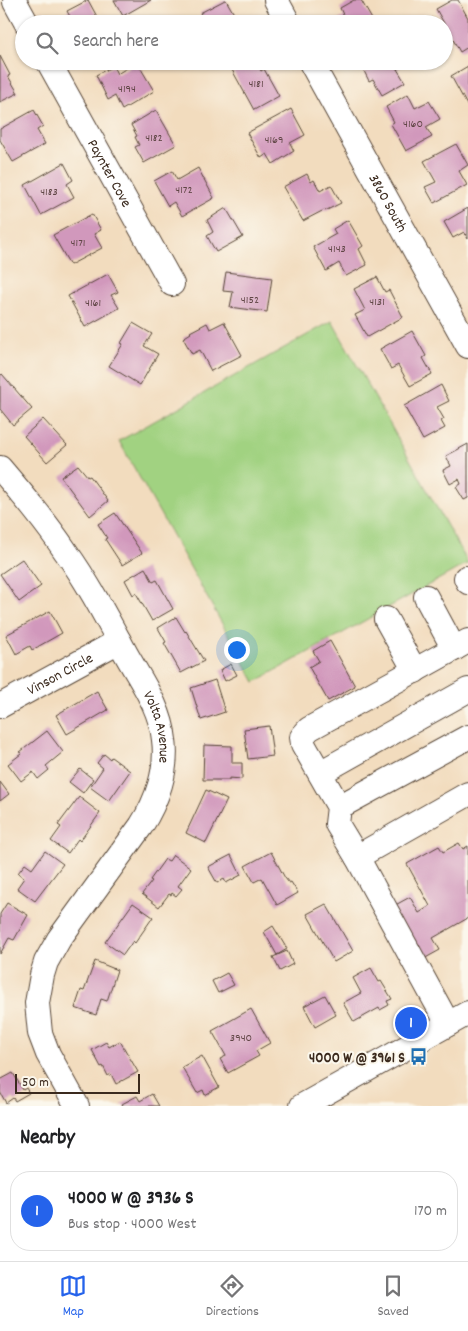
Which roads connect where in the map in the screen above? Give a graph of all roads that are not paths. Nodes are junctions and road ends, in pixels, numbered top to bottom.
1 (276, 0) edge
2 (12, 4) edge
3 (20, 15) edge
4 (284, 15) edge
5 (53, 70) edge
6 (315, 70) edge
7 (172, 284) dead end
8 (468, 346) edge
9 (0, 468) edge
10 (426, 598) dead end
11 (386, 619) dead end
12 (119, 641) junction
13 (461, 645) edge
14 (414, 671) junction
15 (468, 690) edge
16 (0, 706) edge
17 (468, 736) edge
18 (320, 773) junction
19 (468, 794) edge
20 (339, 807) junction
21 (357, 857) junction
22 (458, 1019) edge
23 (77, 1106) edge
24 (302, 1106) edge

1 - 4 street
2 - 3 street
5 - 7 street, Paynter Cove
6 - 8 street, 3860 South
9 - 12 street, Volta Avenue
10 - 13 street
11 - 14 street
12 - 16 street, Vinson Circle
12 - 23 street, Volta Avenue
13 - 14 street
14 - 18 street
15 - 18 street
17 - 20 street
18 - 20 street
19 - 21 street
20 - 21 street
21 - 22 street
22 - 24 street

